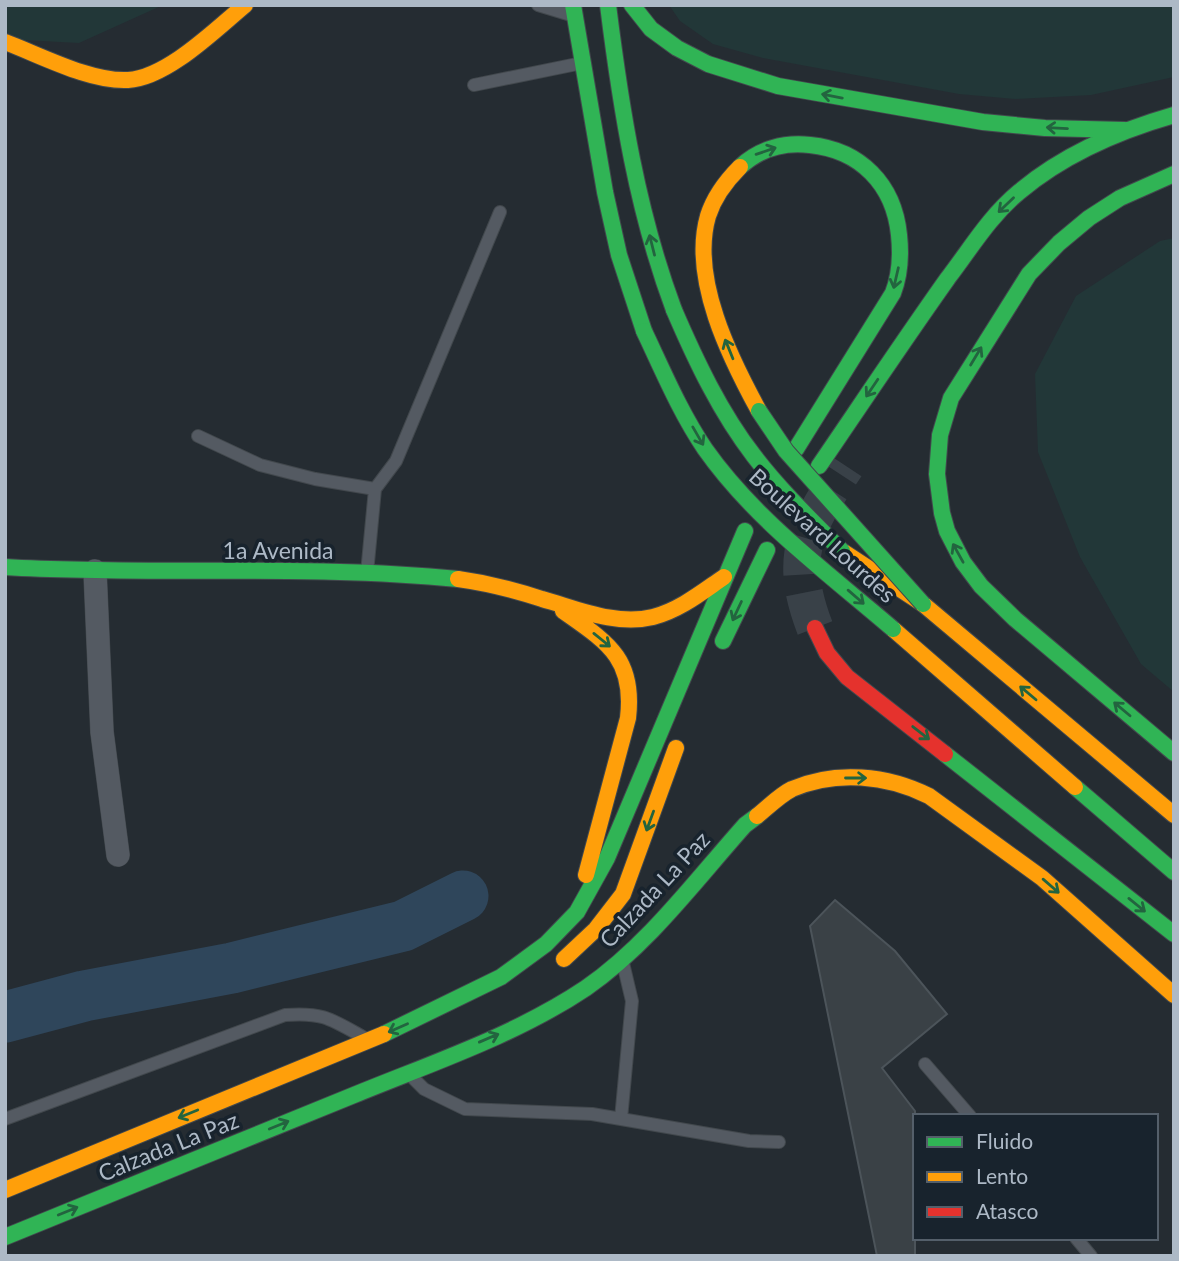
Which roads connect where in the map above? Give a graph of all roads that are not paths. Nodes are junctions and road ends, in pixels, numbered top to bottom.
1 (238, 5) edge
2 (245, 5) edge
3 (538, 5) edge
4 (608, 5) edge
5 (632, 5) edge
6 (573, 11) edge
7 (222, 24) junction
8 (5, 42) edge
9 (582, 63) junction
10 (474, 85) dead end
11 (1174, 115) edge
12 (1125, 130) junction
13 (1076, 173) dead end
14 (1174, 174) edge
15 (500, 212) dead end
16 (198, 436) dead end
17 (796, 449) dead end
18 (818, 466) dead end
19 (375, 489) junction
20 (745, 531) dead end
21 (767, 550) dead end
22 (5, 566) edge
23 (95, 571) junction
24 (367, 574) junction
25 (724, 578) junction
26 (547, 600) junction
27 (923, 604) junction
28 (815, 628) tunnel mouth
29 (715, 659) dead end
30 (681, 734) dead end
31 (1174, 753) edge
32 (1174, 815) edge
33 (118, 855) dead end
34 (1174, 872) edge
35 (577, 912) junction
36 (1174, 933) edge
37 (622, 959) junction
38 (501, 977) junction
39 (1174, 995) edge
40 (370, 1041) junction
41 (925, 1064) dead end
42 (408, 1073) junction
43 (968, 1114) edge
44 (5, 1119) edge
45 (621, 1119) junction
46 (779, 1142) dead end
47 (5, 1190) edge
48 (5, 1237) edge
49 (1078, 1240) edge
50 (1091, 1256) edge

1 - 7 main road
2 - 7 main road
3 - 6 lane
27 -> 4 main road, Boulevard Lourdes, bridge
12 -> 5 main road
6 - 9 main road, Boulevard Lourdes
7 - 8 main road
9 - 10 lane
9 -> 34 main road, Boulevard Lourdes, bridge
11 - 12 main road
12 - 13 main road
12 -> 18 main road
31 -> 14 main road
15 - 19 lane
16 - 19 lane
27 -> 17 main road, bridge
19 - 24 lane
20 - 25 main road, Calzada La Paz
21 -> 29 main road
22 - 23 main road, 1a Avenida
23 - 24 main road, 1a Avenida
23 - 33 street
24 - 26 main road, 1a Avenida
25 - 26 main road, 1a Avenida
25 - 35 main road, Calzada La Paz
26 -> 35 main road, 1a Avenida
32 -> 27 main road, Boulevard Lourdes
28 -> 36 main road
30 -> 38 main road
35 - 38 main road, Calzada La Paz
37 -> 39 main road, Calzada La Paz
42 -> 37 main road, Calzada La Paz
37 - 45 lane
38 -> 40 main road, Calzada La Paz
40 - 44 lane
40 -> 47 main road, Calzada La Paz
41 - 43 lane
42 - 45 lane
48 -> 42 main road, Calzada La Paz
45 - 46 lane
49 - 50 lane

